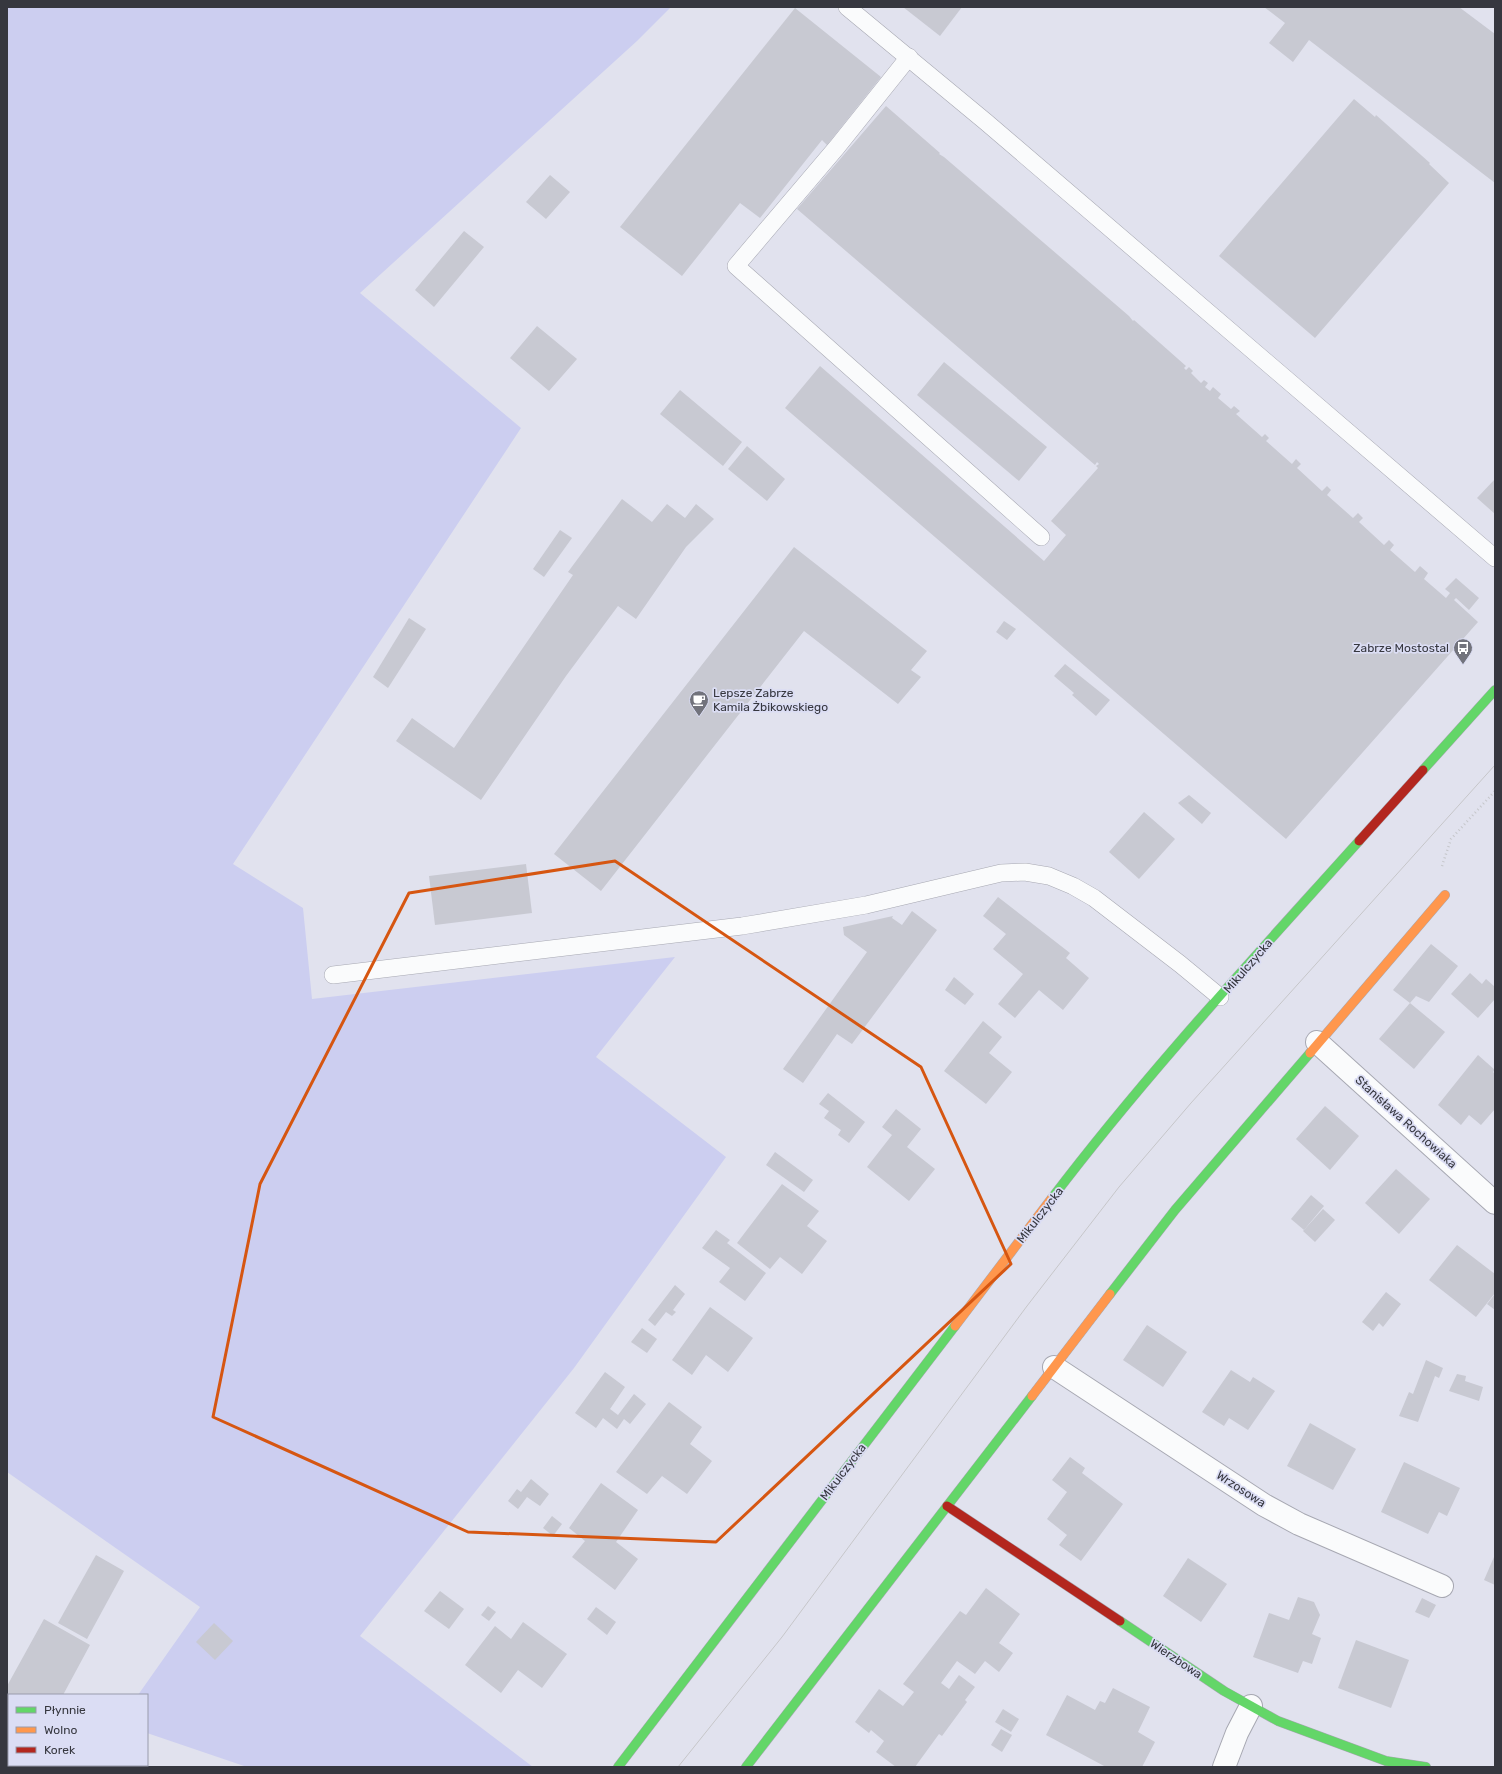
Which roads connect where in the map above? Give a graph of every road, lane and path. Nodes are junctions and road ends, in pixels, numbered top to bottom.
1 (847, 7) edge
2 (909, 57) junction
3 (1041, 537) dead end
4 (1495, 558) edge
5 (1495, 690) edge
6 (1495, 791) edge
7 (1445, 895) joint
8 (332, 975) dead end
9 (1220, 998) junction
10 (1317, 1042) junction
11 (1495, 1203) edge
12 (1054, 1367) junction
13 (947, 1506) junction
14 (1442, 1586) dead end
15 (1251, 1706) junction
16 (618, 1767) edge
17 (746, 1767) edge
18 (1224, 1767) edge
19 (1426, 1767) edge

1 - 2 lane
2 - 3 lane
2 - 4 lane
5 - 9 street, Mikulczycka
6 - 7 path
7 - 10 street
8 - 9 lane
9 - 16 street, Mikulczycka
10 - 11 street, Stanisława Rochowiaka
10 - 12 street
12 - 13 street
12 - 14 street, Wrzosowa
13 - 15 street, Wierzbowa
13 - 17 street
15 - 18 street
15 - 19 street, Wierzbowa

